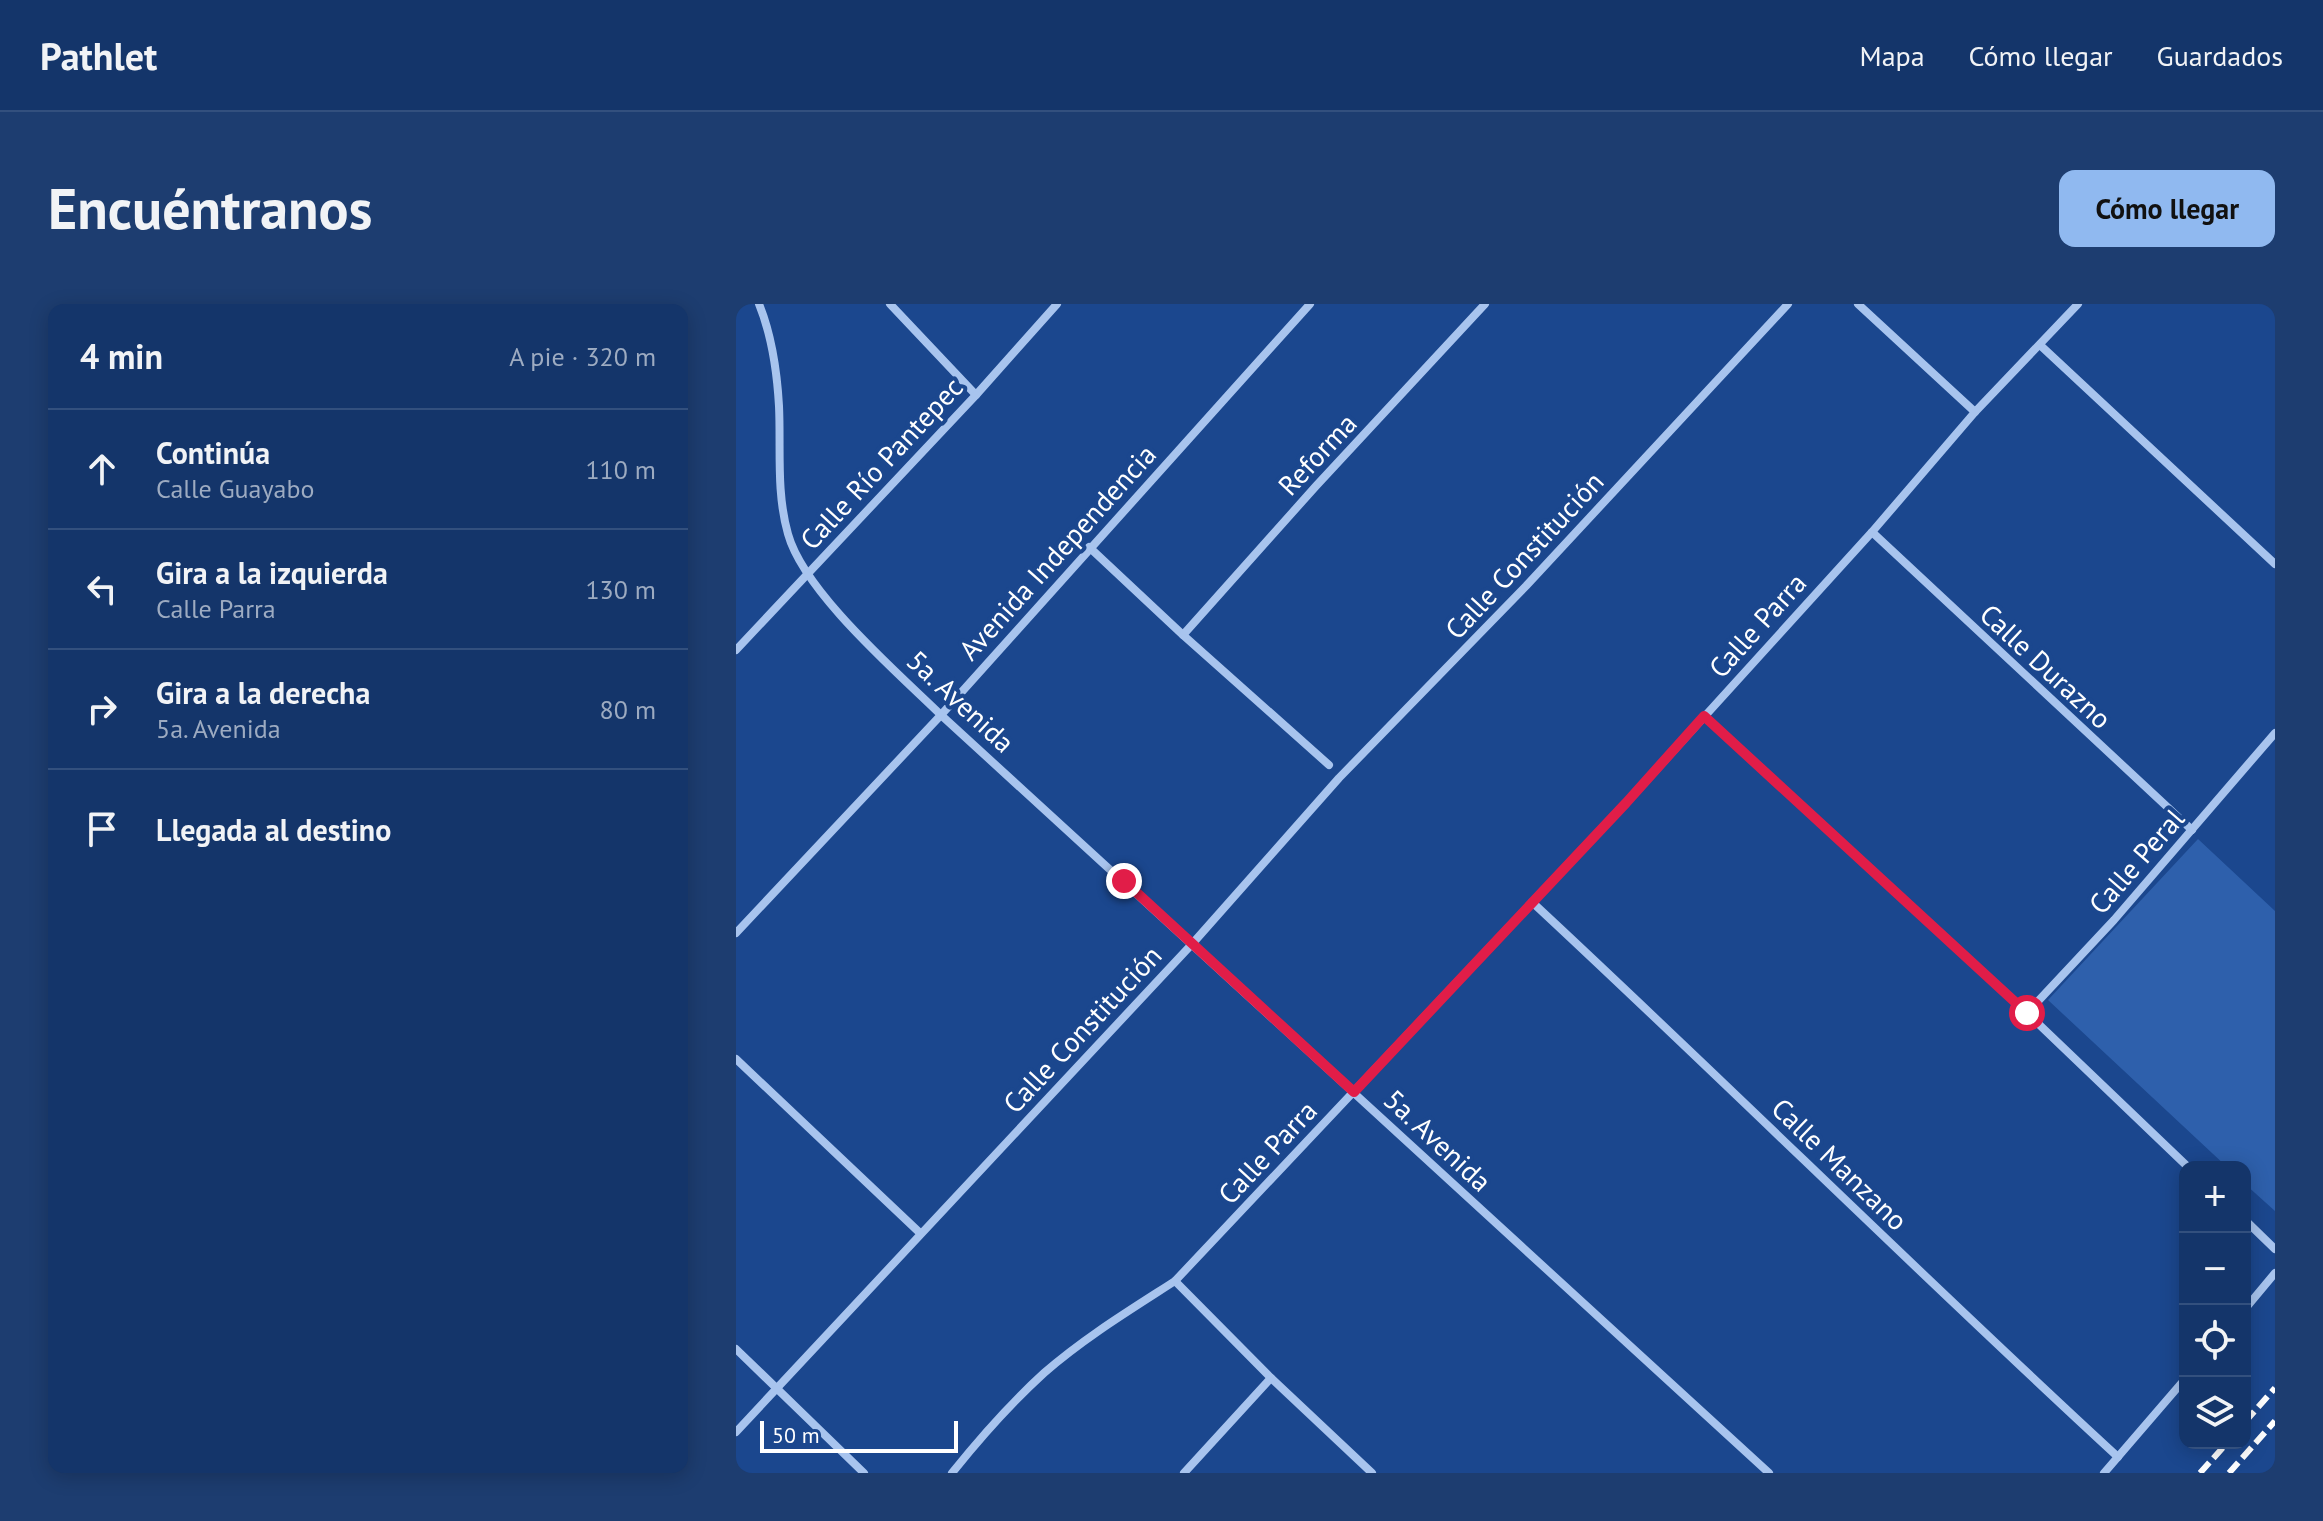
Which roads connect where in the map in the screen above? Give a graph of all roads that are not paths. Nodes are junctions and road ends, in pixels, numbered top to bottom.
1 (759, 304) edge
2 (890, 304) edge
3 (1057, 304) edge
4 (1310, 304) edge
5 (1485, 304) edge
6 (1788, 304) edge
7 (1858, 304) edge
8 (2078, 304) edge
9 (2040, 345) junction
10 (976, 395) junction
11 (1975, 412) junction
12 (1872, 532) junction
13 (1089, 547) junction
14 (2275, 564) edge
15 (806, 574) junction
16 (1183, 635) junction
17 (736, 650) edge
18 (941, 715) junction
19 (1704, 716) junction
20 (2275, 733) edge
21 (1329, 765) dead end
22 (2192, 830) junction
23 (1532, 902) junction
24 (736, 933) edge
25 (1193, 943) junction
26 (2027, 1013) junction
27 (736, 1059) edge
28 (1354, 1092) junction
29 (2182, 1161) edge
30 (2251, 1226) edge
31 (920, 1233) junction
32 (2275, 1249) edge
33 (2275, 1273) edge
34 (1175, 1281) junction
35 (2248, 1305) edge
36 (736, 1349) edge
37 (1271, 1378) junction
38 (2179, 1386) edge
39 (777, 1389) junction
40 (736, 1432) edge
41 (2118, 1457) junction
42 (864, 1473) edge
43 (952, 1473) edge
44 (1184, 1473) edge
45 (1372, 1473) edge
46 (1769, 1473) edge
47 (2104, 1473) edge

1 - 15 street, 5a. Avenida
2 - 10 street
3 - 10 street, Calle Río Pantepec
4 - 13 street, Avenida Independencia
5 - 16 street, Reforma
6 - 25 street, Calle Constitución
7 - 11 street
8 - 9 street, Calle Parra
9 - 11 street, Calle Parra
9 - 14 street
10 - 15 street, Calle Río Pantepec
11 - 12 street, Calle Parra
12 - 19 street, Calle Parra
12 - 22 street, Calle Durazno
13 - 16 street
13 - 18 street, Avenida Independencia
15 - 17 street, Calle Río Pantepec
15 - 18 street, 5a. Avenida
16 - 21 street
18 - 24 street, Avenida Independencia
18 - 25 street, 5a. Avenida
19 - 23 street, Calle Parra
19 - 26 street
20 - 22 street, Calle Peral
22 - 26 street, Calle Peral
23 - 28 street, Calle Parra
23 - 41 street, Calle Manzano
25 - 28 street, 5a. Avenida
25 - 31 street, Calle Constitución
26 - 29 street
27 - 31 street
28 - 34 street, Calle Parra
28 - 46 street, 5a. Avenida
30 - 32 street
31 - 39 street, Calle Constitución
33 - 35 street
34 - 37 street
34 - 43 street, Calle Parra
36 - 39 street
37 - 44 street
37 - 45 street
38 - 41 street
39 - 40 street, Calle Constitución
39 - 42 street
41 - 47 street

